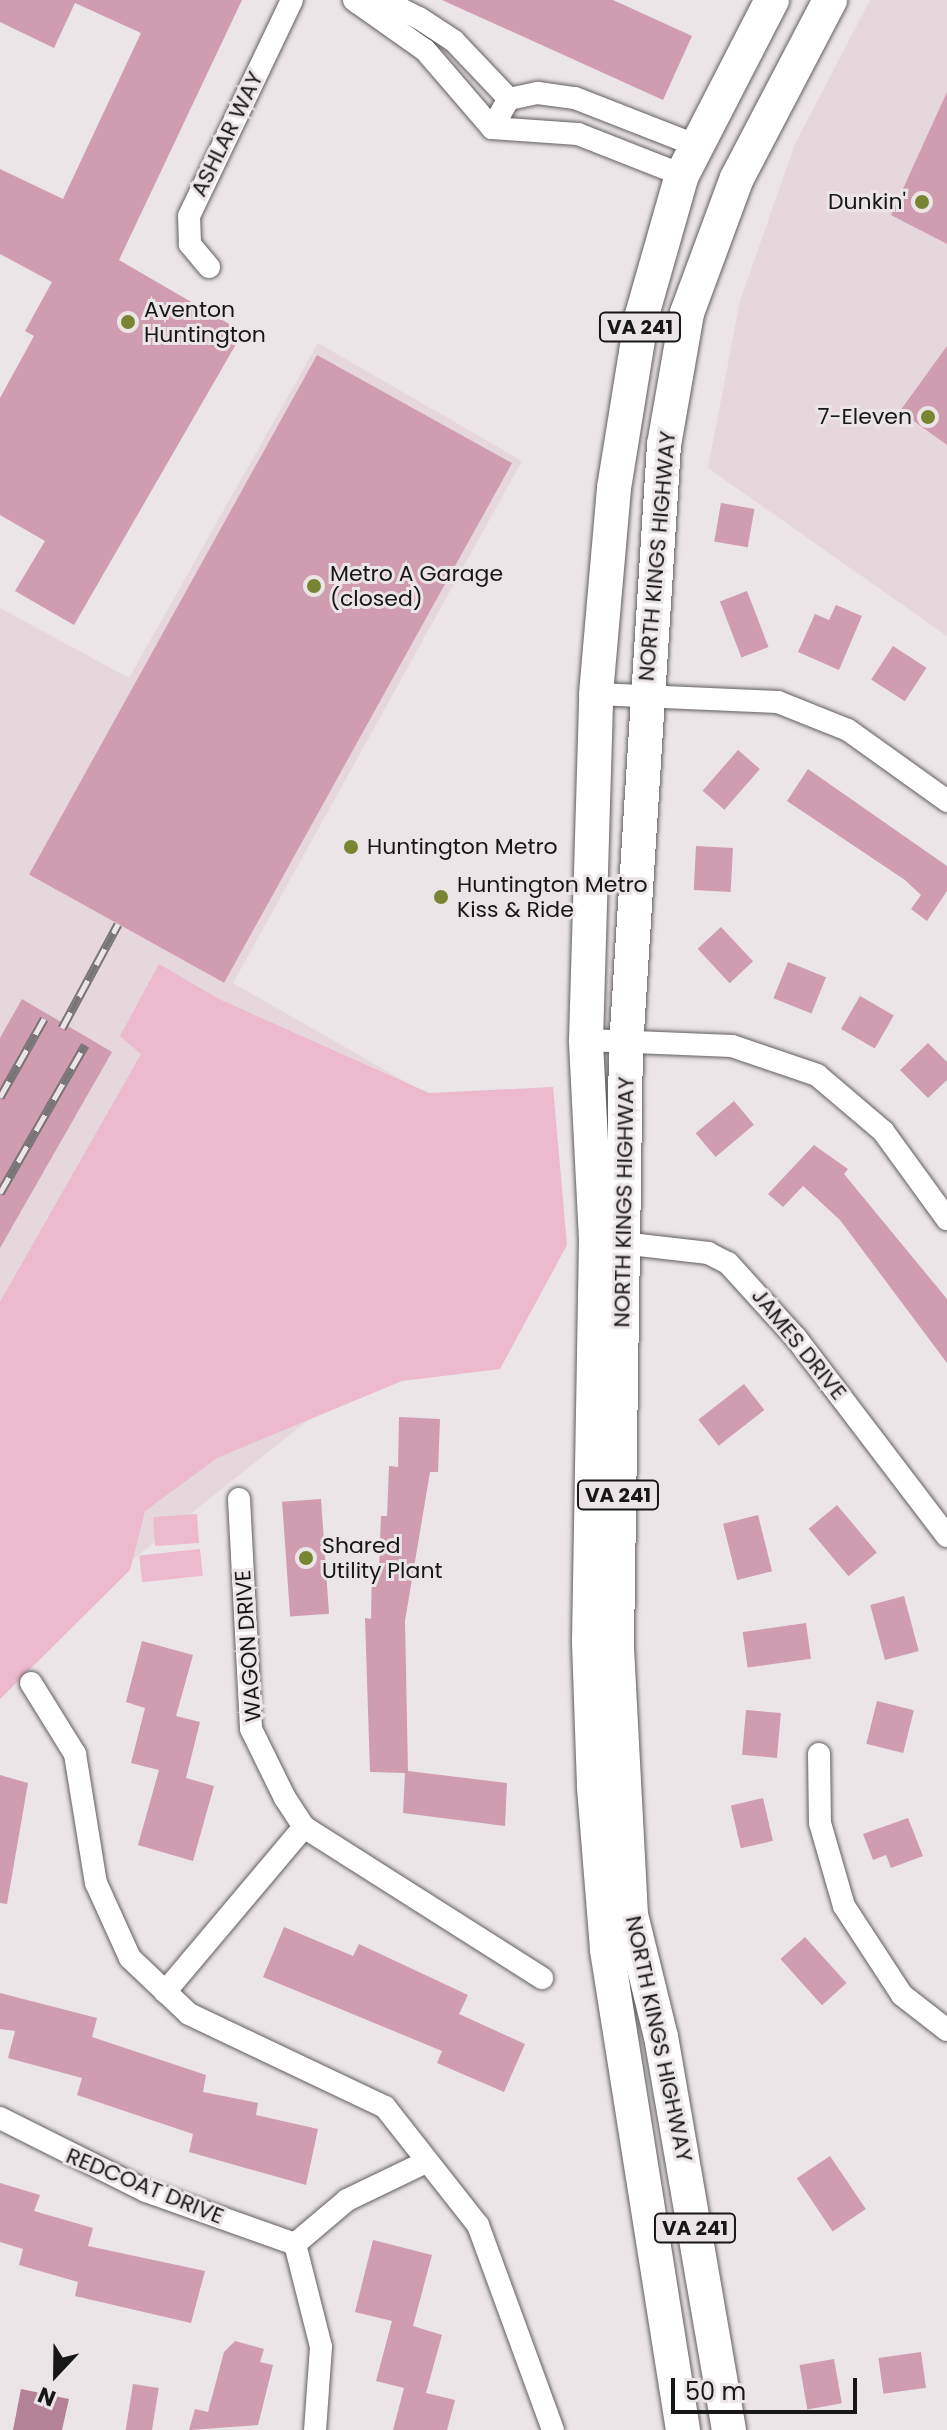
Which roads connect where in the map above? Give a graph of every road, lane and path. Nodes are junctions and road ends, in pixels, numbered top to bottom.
1 (292, 0) edge
2 (772, 0) edge
3 (830, 0) edge
4 (356, 2) edge
5 (509, 99) junction
6 (492, 128) junction
7 (688, 160) junction
8 (739, 173) junction
9 (209, 267) dead end
10 (596, 694) junction
11 (644, 695) junction
12 (947, 801) edge
13 (586, 1040) junction
14 (626, 1047) junction
15 (947, 1219) edge
16 (610, 1242) junction
17 (239, 1499) dead end
18 (947, 1536) edge
19 (31, 1683) dead end
20 (819, 1754) dead end
21 (304, 1827) junction
22 (542, 1978) dead end
23 (165, 1992) junction
24 (947, 2030) edge
25 (0, 2118) edge
26 (424, 2163) junction
27 (295, 2244) junction
28 (315, 2430) edge
29 (553, 2430) edge
30 (683, 2430) edge
31 (729, 2430) edge

1 - 9 street, ASHLAR WAY
2 - 7 main road, NORTH KINGS HIGHWAY / VA 241
3 - 8 main road, NORTH KINGS HIGHWAY / VA 241
4 - 5 street
4 - 6 street
5 - 6 street
5 - 7 street
6 - 7 street
7 - 8 main road
7 - 10 main road, NORTH KINGS HIGHWAY / VA 241
8 - 11 main road, NORTH KINGS HIGHWAY / VA 241
10 - 11 street
10 - 13 main road, NORTH KINGS HIGHWAY / VA 241
11 - 12 street
11 - 14 main road, NORTH KINGS HIGHWAY / VA 241
13 - 14 street
13 - 16 main road, NORTH KINGS HIGHWAY / VA 241
14 - 15 street
14 - 16 main road, NORTH KINGS HIGHWAY / VA 241
16 - 18 street, JAMES DRIVE
16 - 30 main road, NORTH KINGS HIGHWAY / VA 241
16 - 31 main road, NORTH KINGS HIGHWAY / VA 241
17 - 21 street, WAGON DRIVE
19 - 23 street
20 - 24 street
21 - 22 street, WAGON DRIVE
21 - 23 street
23 - 26 street
25 - 27 street, REDCOAT DRIVE
26 - 27 street
26 - 29 street
27 - 28 street

